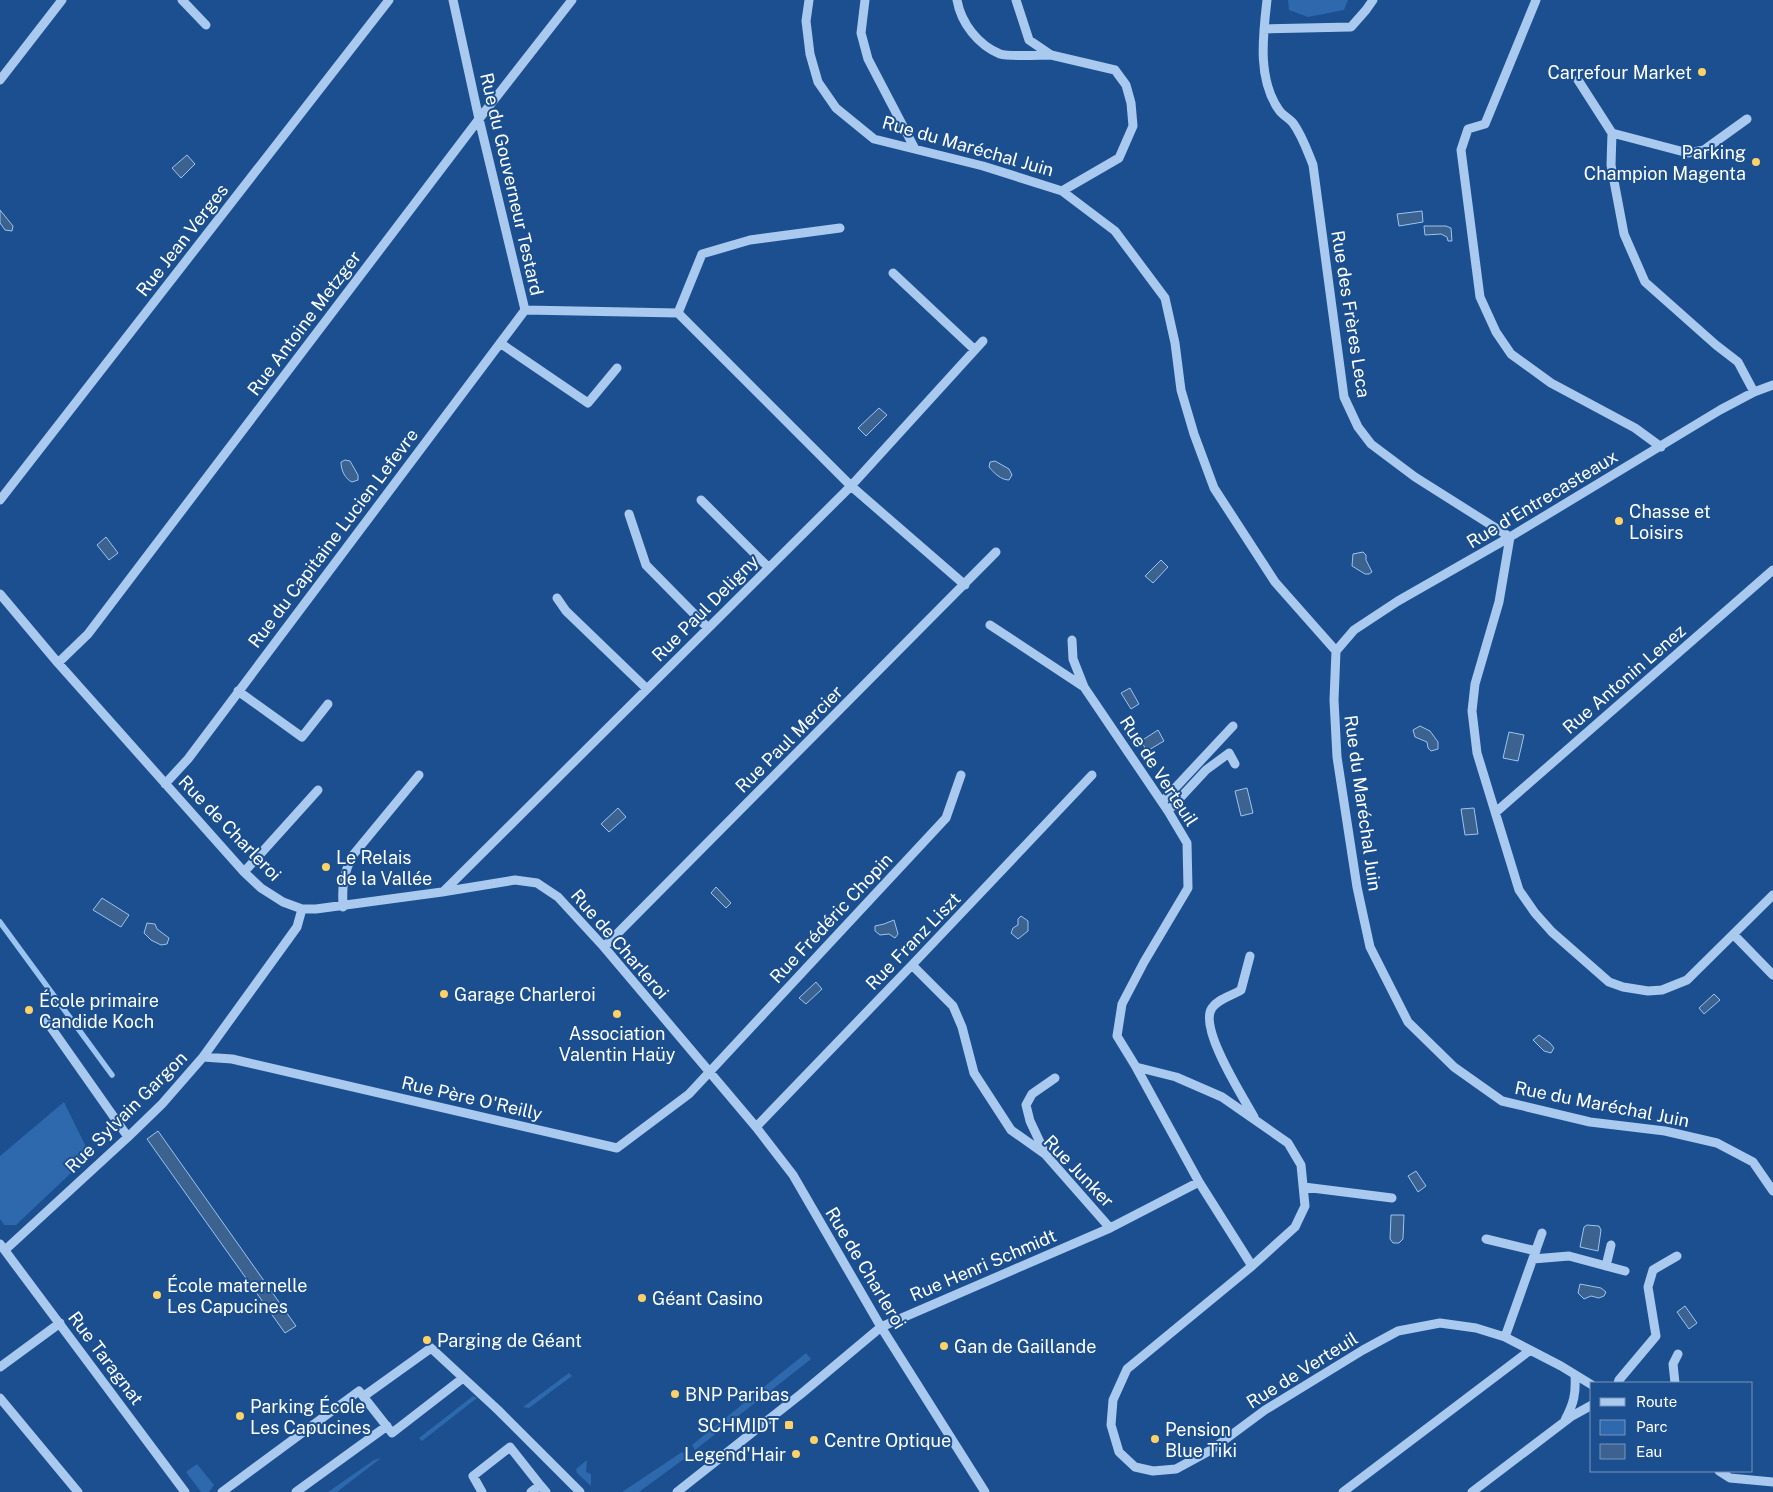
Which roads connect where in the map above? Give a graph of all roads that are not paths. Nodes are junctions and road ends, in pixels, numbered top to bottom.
1 (62, 0) edge
2 (182, 0) edge
3 (389, 0) edge
4 (452, 0) edge
5 (572, 0) edge
6 (809, 0) edge
7 (865, 0) edge
8 (957, 0) edge
9 (1016, 0) edge
10 (1267, 0) edge
11 (1373, 0) edge
12 (1536, 0) edge
13 (206, 25) dead end
14 (1264, 29) junction
15 (1051, 55) junction
16 (0, 80) edge
17 (1578, 80) dead end
18 (479, 119) junction
19 (1747, 119) dead end
20 (1612, 133) junction
21 (915, 149) junction
22 (1062, 191) junction
23 (840, 228) dead end
24 (893, 273) dead end
25 (525, 310) junction
26 (678, 313) junction
27 (983, 341) dead end
28 (500, 344) junction
29 (975, 350) junction
30 (617, 368) dead end
31 (1773, 385) edge
32 (1754, 392) junction
33 (1661, 447) junction
34 (851, 486) junction
35 (0, 500) edge
36 (701, 500) dead end
37 (629, 514) dead end
38 (1510, 538) junction
39 (996, 552) dead end
40 (768, 568) junction
41 (1773, 570) edge
42 (965, 585) junction
43 (0, 594) edge
44 (557, 598) dead end
45 (990, 625) dead end
46 (708, 628) junction
47 (1072, 640) dead end
48 (1336, 651) junction
49 (58, 663) junction
50 (1084, 687) junction
51 (647, 689) junction
52 (238, 691) junction
53 (328, 704) dead end
54 (1233, 726) dead end
55 (1235, 764) dead end
56 (419, 775) dead end
57 (960, 775) dead end
58 (1092, 775) dead end
59 (165, 784) junction
60 (318, 790) dead end
61 (1162, 802) junction
62 (1168, 811) junction
63 (1496, 812) junction
64 (244, 872) junction
65 (442, 892) junction
66 (1773, 895) edge
67 (343, 907) junction
68 (302, 908) junction
69 (1734, 935) junction
70 (604, 947) junction
71 (1250, 956) dead end
72 (912, 965) junction
73 (1773, 975) edge
74 (44, 1019) dead end
75 (203, 1057) junction
76 (1136, 1067) junction
77 (709, 1073) junction
78 (1055, 1078) dead end
79 (1255, 1120) junction
80 (756, 1127) junction
81 (131, 1134) junction
82 (1045, 1154) junction
83 (1199, 1182) junction
84 (1304, 1186) junction
85 (1773, 1192) edge
86 (1392, 1198) dead end
87 (1110, 1228) junction
88 (1542, 1233) dead end
89 (1486, 1240) dead end
90 (1610, 1245) dead end
91 (2, 1247) edge
92 (1534, 1255) junction
93 (1677, 1256) dead end
94 (1252, 1266) junction
95 (1606, 1266) junction
96 (1625, 1271) dead end
97 (60, 1323) junction
98 (881, 1327) junction
99 (1505, 1337) junction
100 (1529, 1351) junction
101 (1678, 1354) dead end
102 (0, 1367) edge
103 (1575, 1375) junction
104 (463, 1378) junction
105 (1618, 1382) edge
106 (1675, 1382) edge
107 (1590, 1385) edge
108 (362, 1394) junction
109 (0, 1398) edge
110 (1590, 1406) edge
111 (1565, 1422) junction
112 (387, 1426) junction
113 (1721, 1472) edge
114 (1773, 1482) edge
115 (543, 1489) edge
116 (225, 1491) edge
117 (78, 1492) edge
118 (185, 1492) edge
119 (296, 1492) edge
120 (482, 1492) edge
121 (531, 1492) edge
122 (580, 1492) edge
123 (677, 1492) edge
124 (984, 1492) edge
125 (1342, 1492) edge
126 (1472, 1492) edge

1 - 16 street
2 - 13 street
3 - 35 street, Rue Jean Verges
4 - 18 street, Rue du Gouverneur Testard
5 - 18 street, Rue Antoine Metzger
6 - 21 street, Rue du Maréchal Juin
7 - 21 street
8 - 15 street
9 - 15 street
10 - 14 street, Rue des Frères Leca
11 - 14 street
12 - 33 street
14 - 38 street, Rue des Frères Leca
15 - 22 street
17 - 20 street
18 - 25 street, Rue du Gouverneur Testard
18 - 49 street, Rue Antoine Metzger
19 - 20 street
20 - 32 street
21 - 22 street, Rue du Maréchal Juin
22 - 48 street, Rue du Maréchal Juin
23 - 26 street
24 - 29 street
25 - 26 street, Rue du Gouverneur Testard
25 - 28 street, Rue du Capitaine Lucien Lefevre
26 - 34 street
27 - 29 street, Rue Paul Deligny
28 - 30 street
28 - 52 street, Rue du Capitaine Lucien Lefevre
29 - 34 street, Rue Paul Deligny
31 - 32 street, Rue d'Entrecasteaux
32 - 33 street, Rue d'Entrecasteaux
33 - 38 street, Rue d'Entrecasteaux
34 - 40 street, Rue Paul Deligny
34 - 42 street
36 - 40 street
37 - 46 street
38 - 48 street, Rue d'Entrecasteaux
38 - 63 street
39 - 42 street, Rue Paul Mercier
40 - 46 street, Rue Paul Deligny
41 - 63 street, Rue Antonin Lenez
42 - 70 street, Rue Paul Mercier
43 - 49 street, Rue de Charleroi
44 - 51 street
45 - 50 street
46 - 51 street, Rue Paul Deligny
47 - 50 street
48 - 85 street, Rue du Maréchal Juin
49 - 59 street, Rue de Charleroi
50 - 61 street, Rue de Verteuil
51 - 65 street, Rue Paul Deligny
52 - 53 street
52 - 59 street, Rue du Capitaine Lucien Lefevre
54 - 61 street
55 - 62 street
56 - 67 street
57 - 77 street, Rue Frédéric Chopin
58 - 72 street, Rue Franz Liszt
59 - 64 street, Rue de Charleroi
60 - 64 street
61 - 62 street, Rue de Verteuil
62 - 76 street, Rue de Verteuil
63 - 69 street
64 - 68 street, Rue de Charleroi
65 - 67 street, Rue de Charleroi
65 - 70 street, Rue de Charleroi
66 - 69 street
67 - 68 street, Rue de Charleroi
68 - 75 street, Rue Sylvain Gargon
69 - 73 street
70 - 77 street, Rue de Charleroi
71 - 79 street
72 - 80 street, Rue Franz Liszt
72 - 82 street, Rue Junker
74 - 81 street
75 - 77 street, Rue Père O'Reilly
75 - 81 street, Rue Sylvain Gargon
76 - 79 street, Rue de Verteuil
76 - 83 street, Rue de Verteuil
77 - 80 street, Rue de Charleroi
78 - 82 street
79 - 84 street, Rue de Verteuil
80 - 98 street, Rue de Charleroi
81 - 91 street, Rue Sylvain Gargon
82 - 87 street, Rue Junker
83 - 87 street, Rue Henri Schmidt
83 - 94 street, Rue de Verteuil
84 - 86 street
84 - 94 street, Rue de Verteuil
87 - 98 street, Rue Henri Schmidt
88 - 92 street
89 - 92 street
90 - 95 street
91 - 97 street, Rue Taragnat
92 - 95 street
92 - 99 street
93 - 105 street
94 - 99 street, Rue de Verteuil
95 - 96 street
97 - 102 street
97 - 118 street, Rue Taragnat
98 - 123 street, Rue Henri Schmidt
98 - 124 street, Rue de Charleroi
99 - 100 street, Rue de Verteuil
100 - 103 street, Rue de Verteuil
100 - 125 street
101 - 106 street
103 - 107 street, Rue de Verteuil
103 - 111 street
104 - 108 street
104 - 112 street
104 - 122 street
108 - 112 street
108 - 116 street
109 - 117 street
110 - 111 street
111 - 126 street
112 - 119 street
113 - 114 street
115 - 120 street
115 - 121 street

